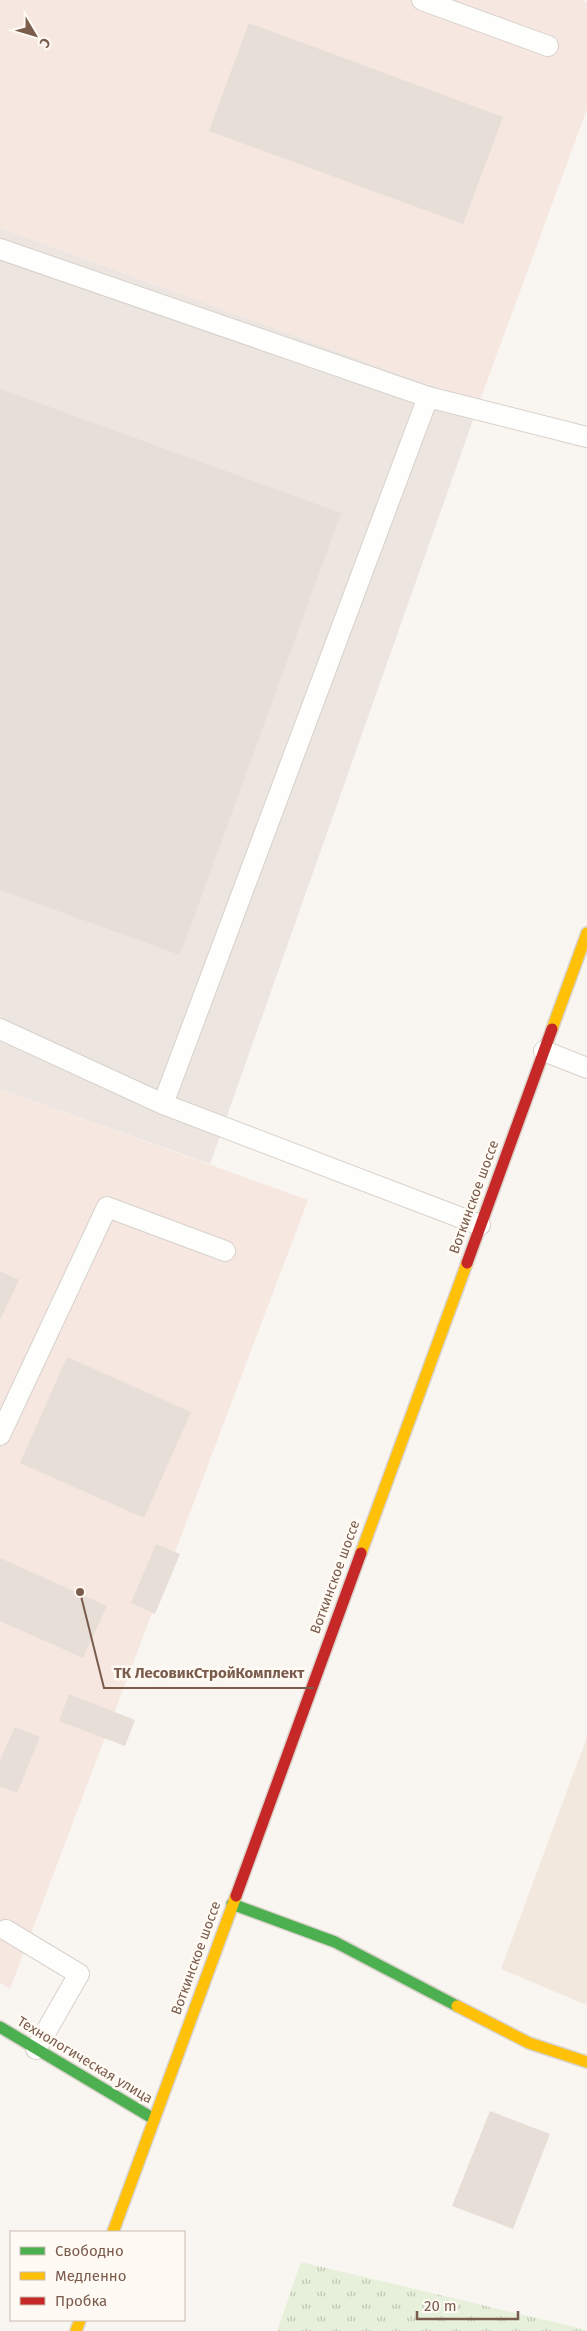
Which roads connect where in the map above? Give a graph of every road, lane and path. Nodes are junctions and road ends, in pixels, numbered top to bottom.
1 (422, 0) edge
2 (548, 46) dead end
3 (0, 248) edge
4 (428, 397) junction
5 (587, 437) edge
6 (587, 933) edge
7 (0, 1029) edge
8 (544, 1051) junction
9 (587, 1068) edge
10 (163, 1104) junction
11 (480, 1225) junction
12 (226, 1251) dead end
13 (0, 1435) edge
14 (232, 1904) junction
15 (6, 1930) dead end
16 (0, 2027) edge
17 (36, 2049) junction
18 (587, 2062) edge
19 (154, 2119) junction
20 (112, 2231) edge

1 - 2 lane
3 - 4 lane
4 - 5 lane
4 - 10 lane
6 - 8 main road, Воткинское шоссе
7 - 10 lane
8 - 9 lane
8 - 11 main road, Воткинское шоссе
10 - 11 lane
11 - 14 main road, Воткинское шоссе
12 - 13 lane
14 - 18 main road
14 - 19 main road, Воткинское шоссе
15 - 17 lane
16 - 17 main road, Технологическая улица
17 - 19 main road, Технологическая улица
19 - 20 main road, Воткинское шоссе

